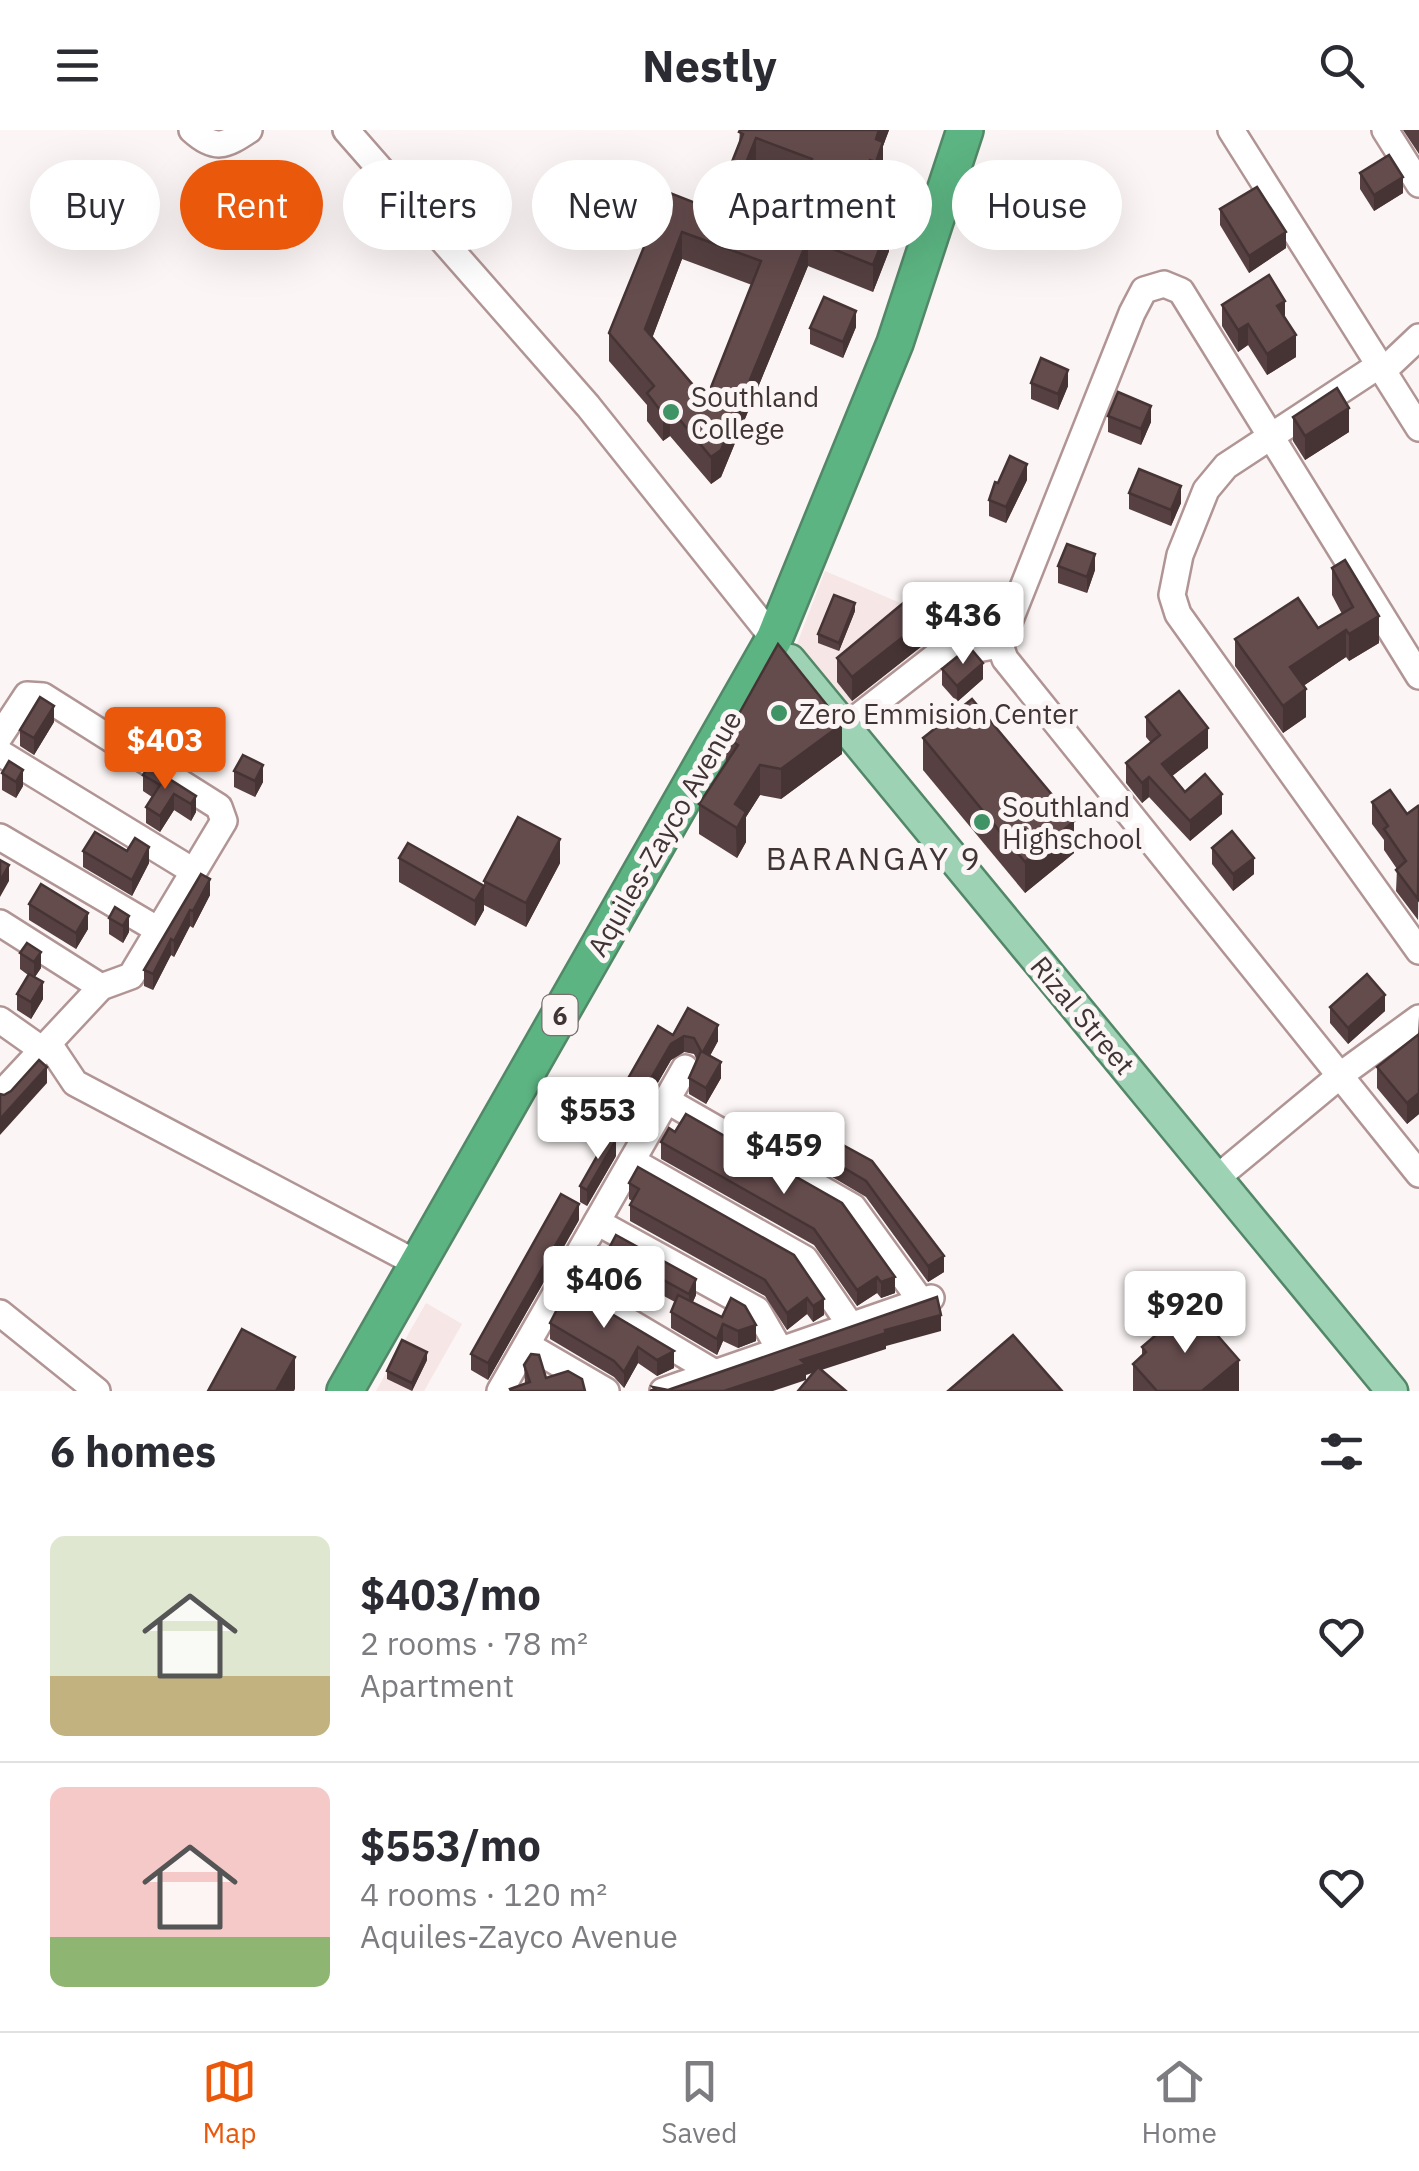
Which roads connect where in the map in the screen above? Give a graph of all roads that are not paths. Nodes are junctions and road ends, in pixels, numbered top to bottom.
1 (192, 130) edge
2 (249, 130) edge
3 (346, 130) edge
4 (965, 130) edge
5 (1230, 130) edge
6 (1385, 130) edge
7 (1419, 184) edge
8 (1419, 337) edge
9 (1380, 368) junction
10 (1419, 428) edge
11 (1269, 437) junction
12 (774, 640) junction
13 (1000, 646) junction
14 (1419, 676) edge
15 (845, 727) junction
16 (0, 736) edge
17 (0, 753) edge
18 (0, 837) edge
19 (193, 871) junction
20 (0, 922) edge
21 (160, 931) junction
22 (1419, 951) edge
23 (101, 987) junction
24 (1419, 1018) edge
25 (0, 1020) edge
26 (43, 1052) junction
27 (685, 1068) dead end
28 (1342, 1074) junction
29 (0, 1096) edge
30 (666, 1100) junction
31 (632, 1161) junction
32 (1419, 1174) edge
33 (1218, 1177) junction
34 (597, 1222) junction
35 (418, 1264) junction
36 (562, 1282) junction
37 (0, 1313) edge
38 (851, 1326) junction
39 (527, 1344) junction
40 (780, 1350) junction
41 (714, 1373) junction
42 (98, 1391) edge
43 (345, 1391) edge
44 (500, 1391) edge
45 (606, 1391) edge
46 (663, 1391) edge
47 (1392, 1391) edge

1 - 2 street
3 - 12 street
4 - 12 highway, 6
5 - 9 street
6 - 7 street
8 - 9 street
9 - 10 street
9 - 11 street
11 - 13 street
11 - 14 street
11 - 22 street
12 - 15 main road, Rizal Street
12 - 35 highway, Aquiles-Zayco Avenue / 6
13 - 15 street
13 - 28 street
15 - 33 main road, Rizal Street
16 - 19 street
17 - 19 street
18 - 21 street
19 - 21 street
20 - 23 street
21 - 23 street
23 - 26 street
24 - 28 street
25 - 26 street
26 - 29 street
26 - 35 street
27 - 30 street
28 - 32 street
28 - 33 street
30 - 31 street
30 - 38 street
31 - 34 street
31 - 38 street
33 - 47 main road, Rizal Street
34 - 36 street
34 - 40 street
35 - 43 highway, Aquiles-Zayco Avenue / 6
36 - 39 street
36 - 41 street
37 - 42 street
38 - 40 street
39 - 44 street
39 - 45 street
40 - 41 street
41 - 46 street

